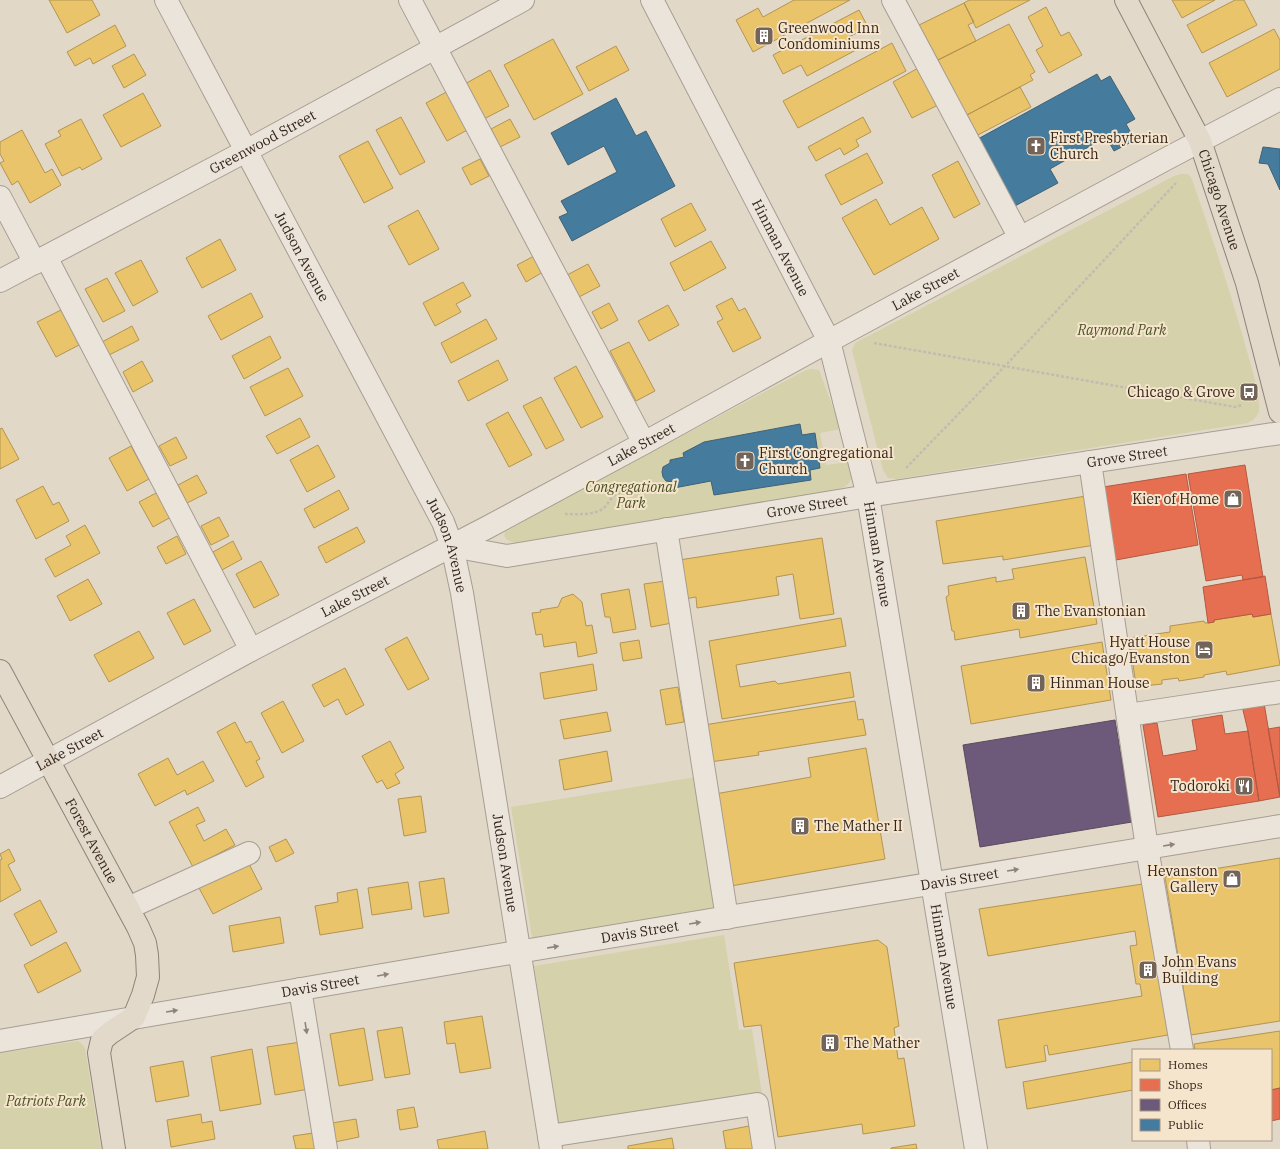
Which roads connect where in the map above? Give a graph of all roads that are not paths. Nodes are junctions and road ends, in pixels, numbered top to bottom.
1 (166, 0) edge
2 (410, 0) edge
3 (522, 0) edge
4 (652, 0) edge
5 (893, 0) edge
6 (1126, 0) edge
7 (435, 48) junction
8 (1280, 99) edge
9 (1200, 140) junction
10 (246, 150) junction
11 (0, 197) edge
12 (1020, 238) junction
13 (41, 260) junction
14 (0, 281) edge
15 (828, 341) junction
16 (1280, 412) edge
17 (1280, 433) edge
18 (644, 443) junction
19 (1090, 462) junction
20 (868, 496) junction
21 (666, 530) junction
22 (452, 546) junction
23 (251, 650) junction
24 (0, 671) edge
25 (1280, 692) edge
26 (1128, 715) junction
27 (48, 761) junction
28 (0, 787) edge
29 (1280, 826) edge
30 (1147, 848) junction
31 (249, 853) dead end
32 (933, 884) junction
33 (128, 908) junction
34 (727, 918) junction
35 (520, 952) junction
36 (300, 989) junction
37 (134, 1017) junction
38 (0, 1041) edge
39 (1182, 1049) edge
40 (550, 1142) edge
41 (114, 1149) edge
42 (326, 1149) edge
43 (764, 1149) edge
44 (976, 1149) edge

1 - 10 street, Judson Avenue
2 - 7 street
3 - 7 street, Greenwood Street
4 - 15 street, Hinman Avenue
5 - 12 street
6 - 9 main road, Chicago Avenue
7 - 10 street, Greenwood Street
7 - 18 street
8 - 9 street, Lake Street
9 - 12 street, Lake Street
9 - 16 main road, Chicago Avenue
10 - 13 street, Greenwood Street
10 - 22 street, Judson Avenue
11 - 13 street
12 - 15 street, Lake Street
13 - 14 street, Greenwood Street
13 - 23 street
15 - 18 street, Lake Street
15 - 20 street, Hinman Avenue
17 - 19 street, Grove Street
18 - 22 street, Lake Street
19 - 20 street, Grove Street
19 - 26 street
20 - 21 street, Grove Street
20 - 32 street, Hinman Avenue
21 - 22 street, Grove Street
21 - 34 street
22 - 23 street, Lake Street
22 - 35 street, Judson Avenue
23 - 27 street, Lake Street
24 - 27 main road, Forest Avenue
25 - 26 street
26 - 30 street
27 - 28 street, Lake Street
27 - 33 main road, Forest Avenue
30 -> 29 street, Davis Street
32 -> 30 street, Davis Street
30 - 39 street
31 - 33 street
32 - 34 street, Davis Street
32 - 44 street, Hinman Avenue
33 - 37 main road, Forest Avenue
35 -> 34 street, Davis Street
36 -> 35 street, Davis Street
35 - 40 street, Judson Avenue
37 -> 36 street, Davis Street
36 -> 42 street
37 - 38 street, Davis Street
37 - 41 main road
40 - 43 street

